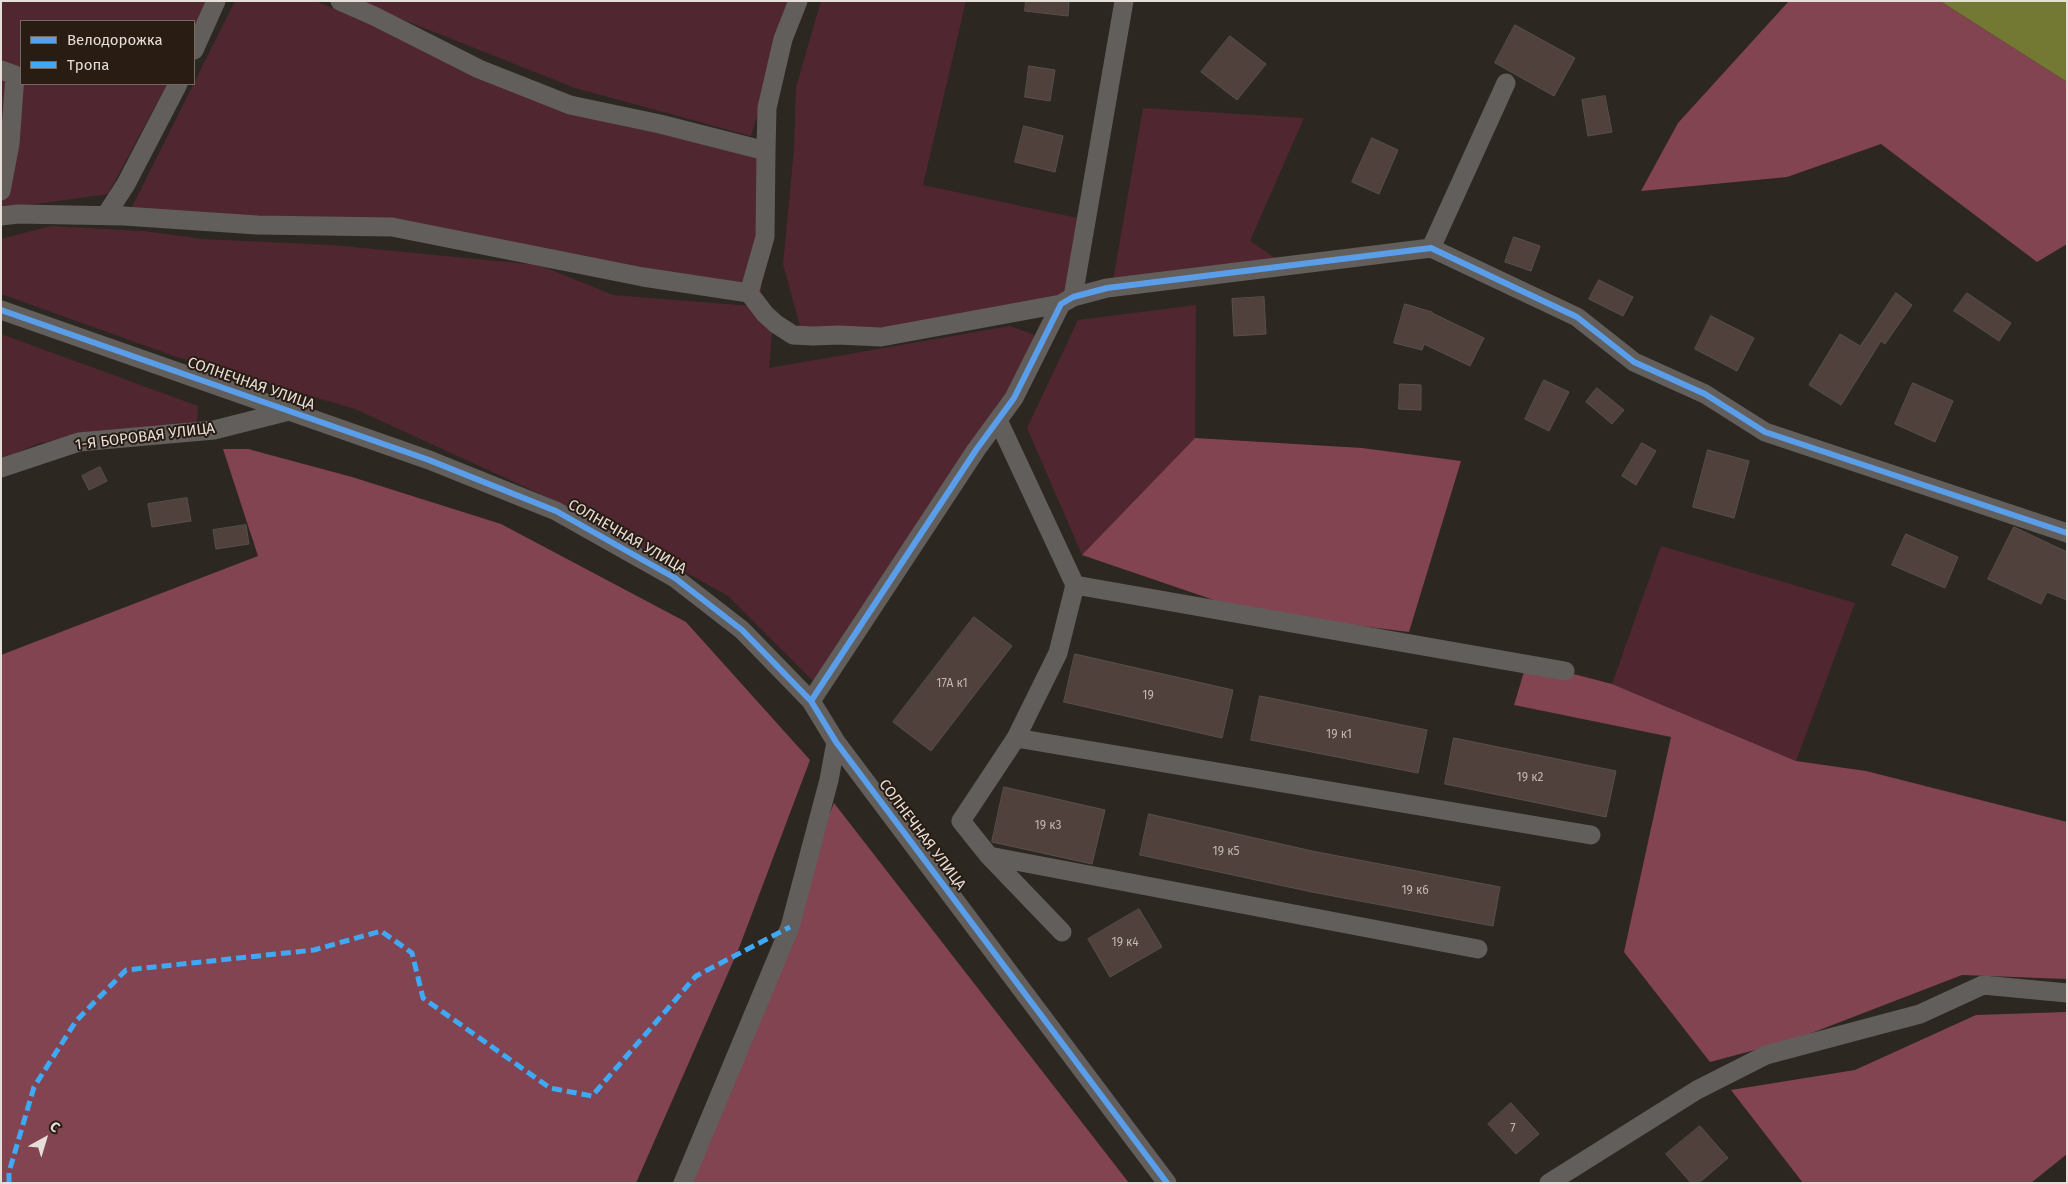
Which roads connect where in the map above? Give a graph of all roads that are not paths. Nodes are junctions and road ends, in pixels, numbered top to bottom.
1 (216, 1) edge
2 (340, 1) edge
3 (798, 1) edge
4 (1124, 1) edge
5 (195, 48) edge
6 (1, 70) edge
7 (1506, 83) dead end
8 (177, 85) edge
9 (766, 151) junction
10 (1, 191) edge
11 (106, 215) junction
12 (1, 216) edge
13 (1431, 248) junction
14 (749, 293) junction
15 (1067, 301) junction
16 (1, 310) edge
17 (290, 410) junction
18 (998, 420) junction
19 (1, 468) edge
20 (2067, 534) edge
21 (1075, 584) junction
22 (1565, 671) dead end
23 (811, 701) junction
24 (1016, 738) junction
25 (836, 742) junction
26 (1591, 835) dead end
27 (989, 856) junction
28 (1062, 932) dead end
29 (1478, 949) dead end
30 (2067, 993) edge
31 (683, 1183) edge
32 (1167, 1183) edge
33 (1548, 1183) edge

1 - 5 street
2 - 9 street
3 - 9 street
4 - 15 street
6 - 10 street
7 - 13 street
8 - 11 street
9 - 14 street
11 - 12 street
11 - 14 street
13 - 15 street
13 - 20 street
14 - 15 street
15 - 18 street
16 - 17 street, СОЛНЕЧНАЯ УЛИЦА
17 - 19 street, 1-Я БОРОВАЯ УЛИЦА
17 - 23 street, СОЛНЕЧНАЯ УЛИЦА
18 - 21 street
18 - 23 street
21 - 22 street
21 - 24 street
23 - 25 street, СОЛНЕЧНАЯ УЛИЦА
24 - 26 street
24 - 27 street
25 - 31 street
25 - 32 street, СОЛНЕЧНАЯ УЛИЦА
27 - 28 street
27 - 29 street
30 - 33 street

